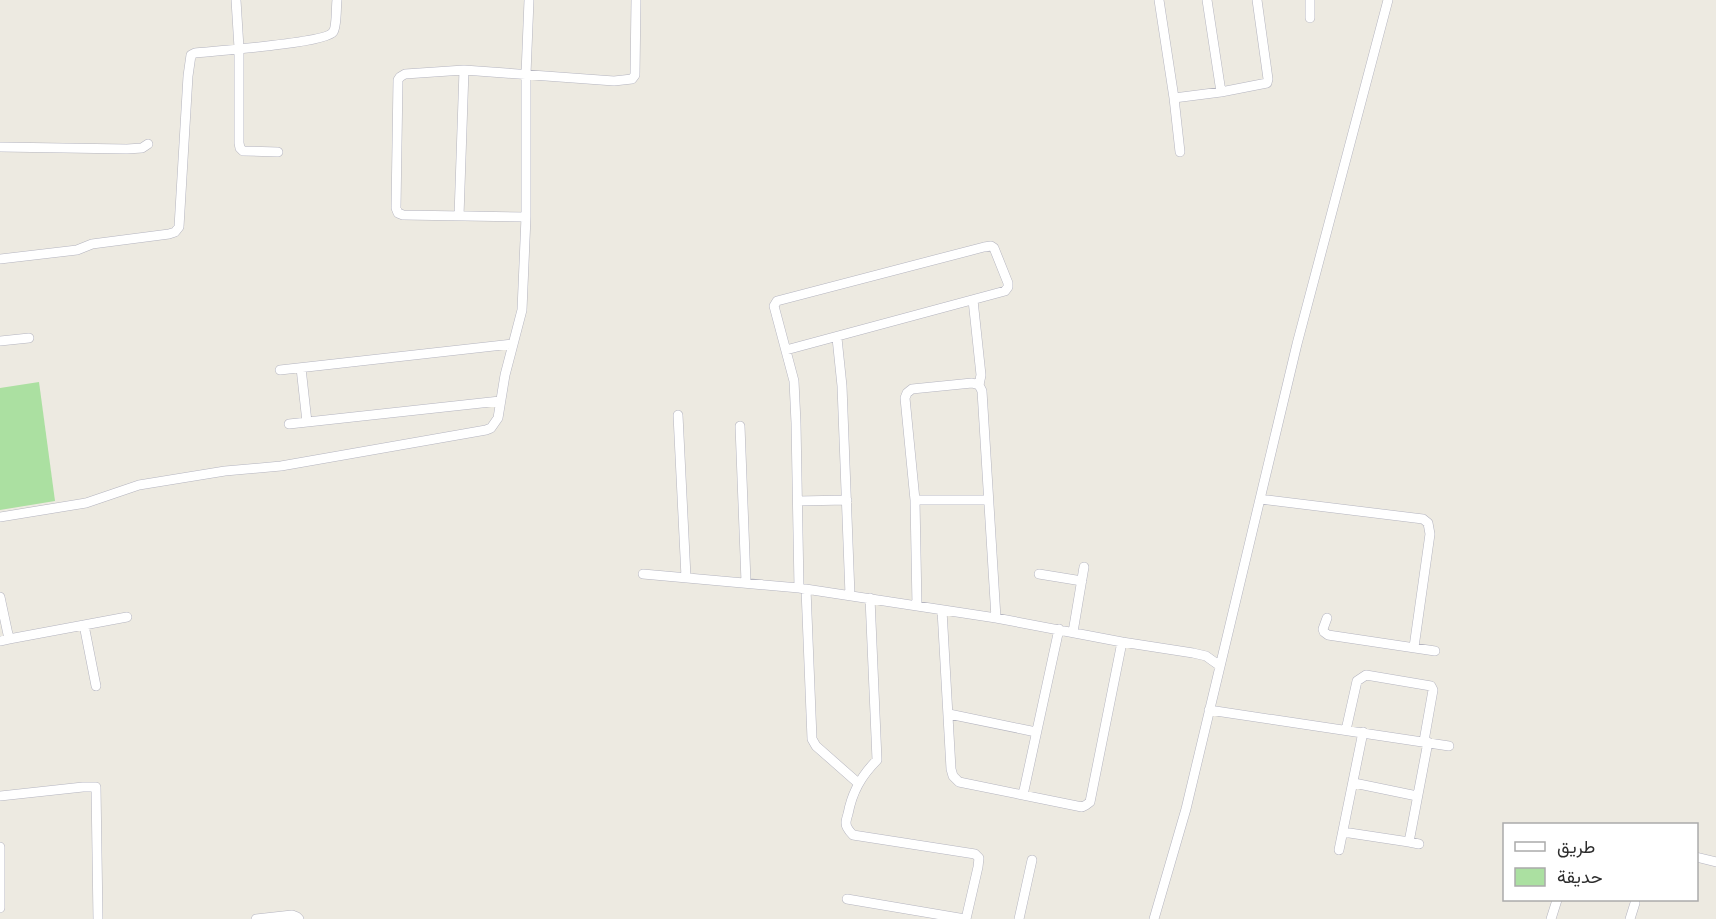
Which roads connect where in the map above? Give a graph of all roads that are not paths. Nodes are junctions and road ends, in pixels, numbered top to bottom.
1 (236, 0) edge
2 (337, 0) edge
3 (529, 0) edge
4 (636, 0) edge
5 (1159, 0) edge
6 (1208, 0) edge
7 (1257, 0) edge
8 (1310, 0) edge
9 (1388, 0) edge
10 (1310, 18) dead end
11 (239, 48) junction
12 (464, 70) junction
13 (526, 74) junction
14 (1221, 92) junction
15 (1174, 98) junction
16 (148, 144) dead end
17 (0, 147) edge
18 (278, 152) dead end
19 (1180, 152) dead end
20 (459, 216) junction
21 (526, 217) junction
22 (0, 259) edge
23 (973, 300) junction
24 (29, 338) dead end
25 (837, 338) junction
26 (0, 341) edge
27 (513, 344) junction
28 (786, 350) junction
29 (301, 368) junction
30 (280, 370) dead end
31 (979, 385) junction
32 (500, 401) junction
33 (678, 415) dead end
34 (307, 422) junction
35 (289, 424) dead end
36 (740, 426) dead end
37 (1260, 499) junction
38 (846, 500) junction
39 (915, 500) junction
40 (988, 500) junction
41 (798, 501) junction
42 (0, 517) edge
43 (1084, 567) dead end
44 (643, 574) dead end
45 (1039, 574) dead end
46 (686, 577) junction
47 (1082, 581) junction
48 (746, 582) junction
49 (802, 588) junction
50 (850, 595) junction
51 (0, 597) edge
52 (870, 598) junction
53 (917, 606) junction
54 (942, 610) junction
55 (127, 617) dead end
56 (996, 618) junction
57 (1327, 618) dead end
58 (84, 625) junction
59 (1059, 629) junction
60 (1073, 632) junction
61 (4, 640) edge
62 (1122, 642) junction
63 (1414, 647) junction
64 (1435, 651) dead end
65 (1220, 666) junction
66 (96, 686) dead end
67 (1209, 710) junction
68 (949, 714) junction
69 (1346, 730) junction
70 (1036, 732) junction
71 (1363, 732) junction
72 (1426, 742) junction
73 (1449, 746) dead end
74 (858, 783) junction
75 (1354, 783) junction
76 (1023, 795) junction
77 (0, 796) edge
78 (1417, 796) junction
79 (1343, 832) junction
80 (0, 847) edge
81 (1339, 850) dead end
82 (1698, 858) edge
83 (1032, 860) dead end
84 (1716, 862) edge
85 (847, 899) dead end
86 (1557, 901) edge
87 (1635, 903) dead end
88 (0, 908) edge
89 (98, 919) edge
90 (256, 919) edge
91 (299, 919) edge
92 (965, 919) edge
93 (1019, 919) edge
94 (1154, 919) edge
95 (1551, 919) edge
96 (1630, 919) edge

1 - 11 street
2 - 11 street
3 - 13 street
4 - 13 street
5 - 15 street
6 - 14 street
7 - 14 street
8 - 10 street
9 - 37 street
11 - 18 street
11 - 22 street
12 - 13 street
12 - 20 street
12 - 20 street
13 - 21 street
14 - 15 street
15 - 19 street
16 - 17 street
20 - 21 street
21 - 27 street
23 - 25 street
23 - 28 street
23 - 31 street
24 - 26 street
25 - 28 street
25 - 38 street
27 - 29 street
27 - 32 street
28 - 41 street
29 - 30 street
29 - 34 street
31 - 39 street
31 - 40 street
32 - 34 street
32 - 42 street
33 - 46 street
34 - 35 street
36 - 48 street
37 - 63 street
37 - 65 street
38 - 41 street
38 - 50 street
39 - 40 street
39 - 53 street
40 - 56 street
41 - 49 street
43 - 47 street
44 - 46 street
45 - 47 street
46 - 48 street
47 - 60 street
48 - 49 street
49 - 50 street
49 - 74 street
50 - 52 street
51 - 61 street
52 - 53 street
52 - 74 street
53 - 54 street
54 - 56 street
54 - 68 street
55 - 58 street
56 - 59 street
57 - 63 street
58 - 61 street
58 - 66 street
59 - 60 street
59 - 70 street
60 - 62 street
62 - 65 street
62 - 76 street
63 - 64 street
65 - 67 street
67 - 69 street
67 - 94 street
68 - 70 street
68 - 76 street
69 - 71 street
69 - 72 street
70 - 76 street
71 - 72 street
71 - 75 street
72 - 73 street
72 - 78 street
74 - 92 street
75 - 78 street
75 - 79 street
77 - 89 street
78 - 79 street
79 - 81 street
80 - 88 street
82 - 84 street
83 - 93 street
85 - 92 street
86 - 95 street
87 - 96 street
90 - 91 street

